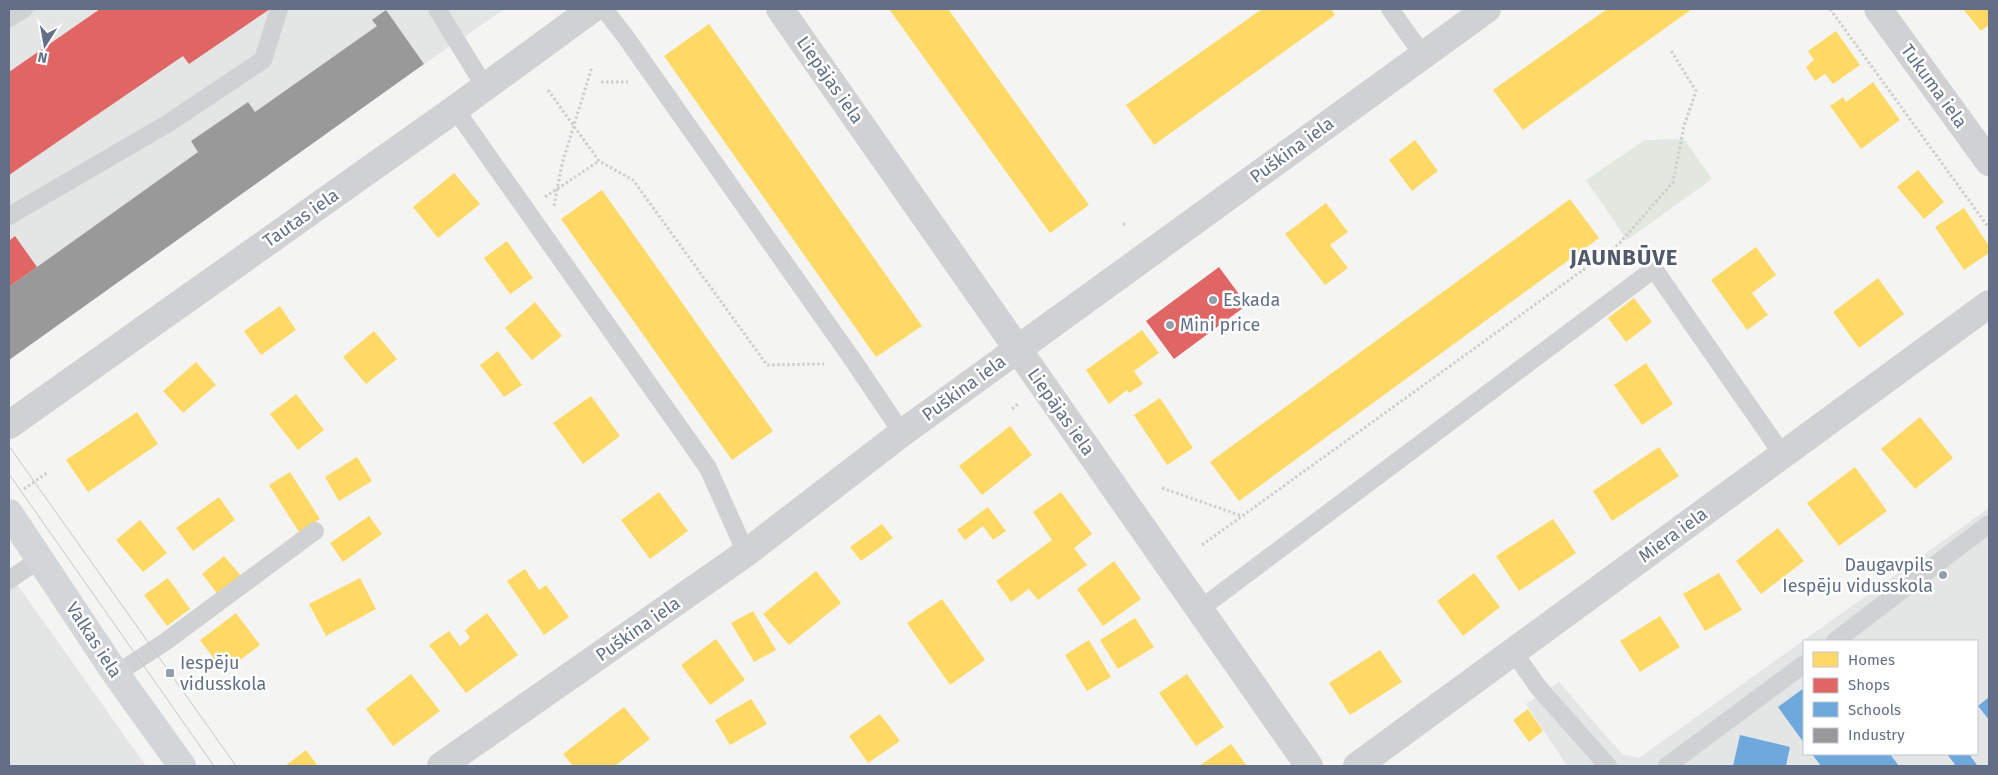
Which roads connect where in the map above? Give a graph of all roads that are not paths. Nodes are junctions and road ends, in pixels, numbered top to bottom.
1 (24, 9) edge
2 (279, 9) edge
3 (437, 9) edge
4 (592, 9) edge
5 (604, 9) edge
6 (780, 9) edge
7 (1390, 9) edge
8 (1487, 9) edge
9 (1878, 9) edge
10 (9, 18) edge
11 (1424, 55) junction
12 (486, 87) junction
13 (455, 109) junction
14 (1989, 162) edge
15 (9, 216) edge
16 (1989, 304) edge
17 (1017, 349) junction
18 (9, 425) edge
19 (902, 433) junction
20 (1783, 455) junction
21 (15, 502) edge
22 (1989, 524) edge
23 (315, 531) dead end
24 (746, 554) junction
25 (41, 558) junction
26 (9, 580) edge
27 (1200, 609) junction
28 (1836, 640) edge
29 (1513, 651) junction
30 (1803, 665) edge
31 (116, 674) junction
32 (182, 766) edge
33 (441, 766) edge
34 (1309, 766) edge
35 (1358, 766) edge
36 (1608, 766) edge
37 (1667, 766) edge

1 - 10 lane
2 - 15 lane
3 - 12 lane
4 - 12 street, Tautas iela
5 - 19 lane
6 - 17 street, Liepājas iela
7 - 11 lane
8 - 11 street, Puškina iela
9 - 14 street, Tukuma iela
11 - 17 street, Puškina iela
12 - 13 street, Tautas iela
13 - 18 street, Tautas iela
13 - 24 lane
16 - 20 street, Miera iela
17 - 19 street, Puškina iela
17 - 27 street, Liepājas iela
19 - 24 street, Puškina iela
20 - 27 lane
20 - 29 street, Miera iela
21 - 25 street, Valkas iela
22 - 28 lane
23 - 31 lane
24 - 33 street, Puškina iela
25 - 26 lane
25 - 31 street, Valkas iela
27 - 34 street, Liepājas iela
29 - 35 street, Miera iela
29 - 36 lane
30 - 37 lane
31 - 32 street, Valkas iela

